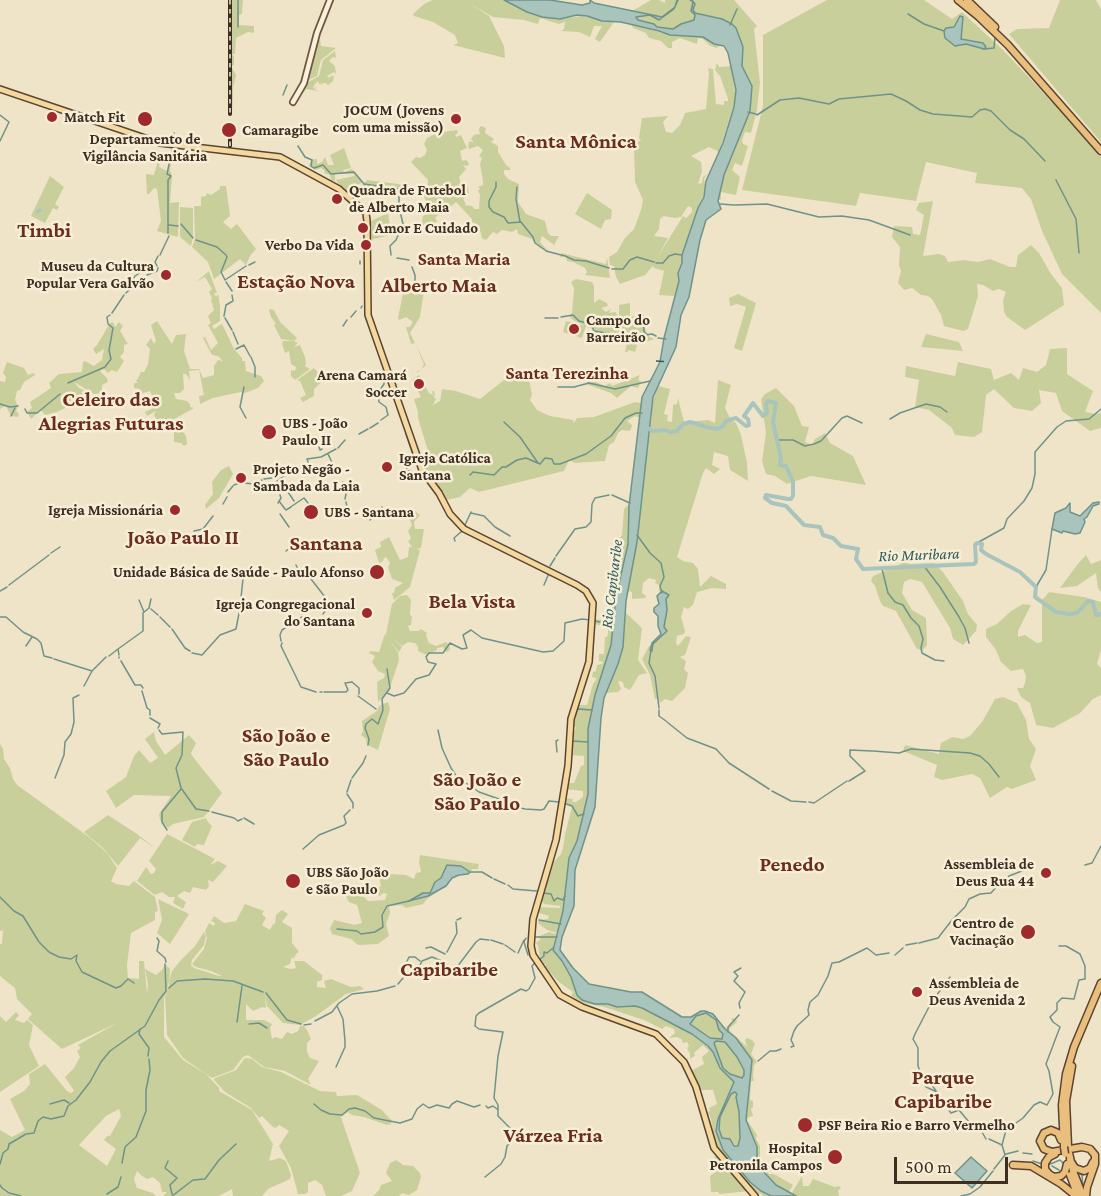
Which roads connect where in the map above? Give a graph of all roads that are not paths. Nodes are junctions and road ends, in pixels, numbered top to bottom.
1 (330, 0) edge
2 (958, 0) edge
3 (965, 0) edge
4 (0, 89) edge
5 (293, 102) dead end
6 (1101, 145) edge
7 (1101, 151) edge
8 (1101, 983) edge
9 (1101, 991) edge
10 (1067, 1153) junction
11 (1013, 1165) dead end
12 (755, 1196) edge
13 (1077, 1196) edge
14 (1084, 1196) edge

1 - 5 main road
2 - 7 highway
3 - 6 highway
4 - 12 main road
8 - 10 highway
9 - 10 highway
10 - 10 highway
10 - 13 highway
10 - 14 highway
10 - 14 highway
11 - 13 highway

